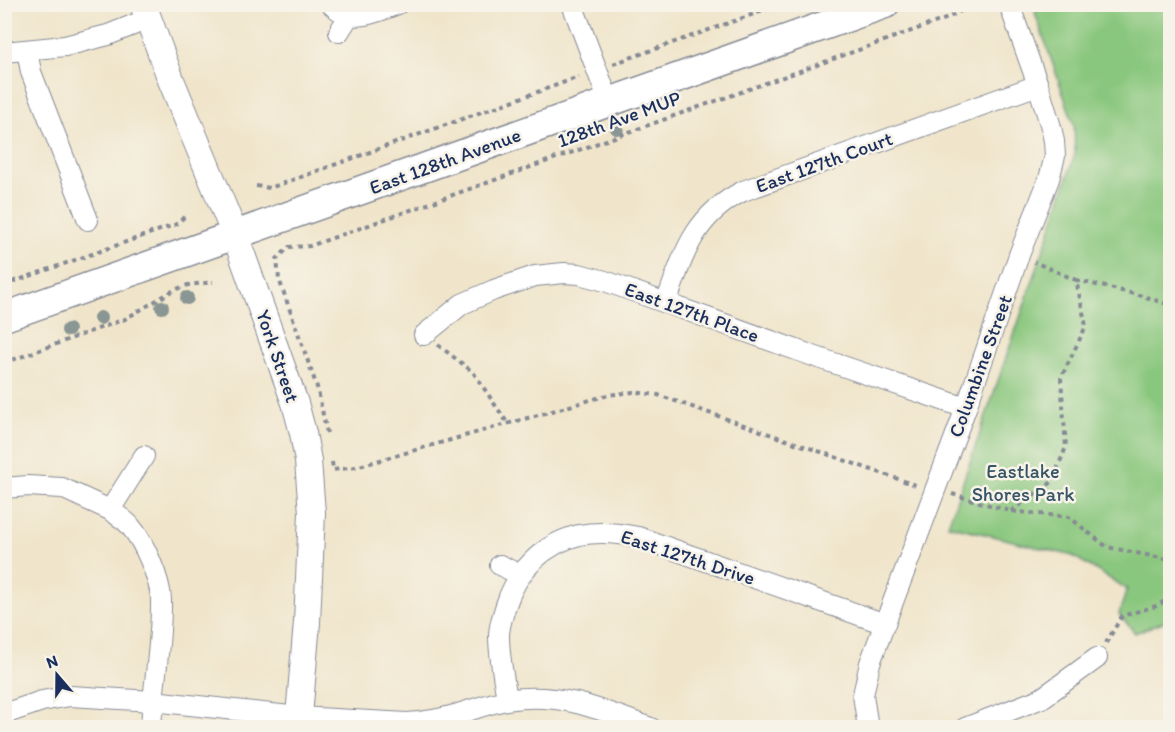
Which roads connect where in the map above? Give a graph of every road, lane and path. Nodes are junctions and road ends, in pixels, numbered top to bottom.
1 (332, 4) edge
2 (398, 4) edge
3 (572, 4) edge
4 (782, 4) edge
5 (885, 4) edge
6 (973, 4) edge
7 (1009, 4) edge
8 (145, 12) edge
9 (27, 50) junction
10 (4, 52) edge
11 (613, 64) dead end
12 (580, 76) dead end
13 (1038, 85) junction
14 (609, 102) junction
15 (256, 186) dead end
16 (187, 214) dead end
17 (88, 220) dead end
18 (235, 235) junction
19 (1019, 255) junction
20 (1076, 280) junction
21 (213, 282) dead end
22 (4, 285) edge
23 (666, 303) junction
24 (1170, 305) edge
25 (4, 317) edge
26 (424, 335) joint
27 (4, 363) edge
28 (966, 408) junction
29 (508, 424) junction
30 (328, 438) dead end
31 (144, 456) dead end
32 (332, 459) dead end
33 (4, 488) edge
34 (935, 490) junction
35 (110, 510) junction
36 (1010, 511) junction
37 (1170, 564) edge
38 (500, 566) dead end
39 (520, 575) junction
40 (1170, 598) edge
41 (885, 624) junction
42 (1097, 658) joint
43 (507, 700) junction
44 (153, 701) junction
45 (4, 714) edge
46 (298, 722) edge
47 (151, 728) edge
48 (651, 728) edge
49 (868, 728) edge
50 (965, 728) edge

1 - 2 street
3 - 14 street
4 - 11 path
5 - 14 main road, East 128th Avenue
6 - 30 path, 128th Ave MUP
7 - 13 street, Columbine Street
8 - 9 street
8 - 18 street, York Street
9 - 10 street
9 - 17 street
12 - 15 path
13 - 19 street, Columbine Street
13 - 23 street, East 127th Court
14 - 18 main road, East 128th Avenue
16 - 22 path
18 - 25 main road, East 128th Avenue
18 - 46 street, York Street
19 - 20 path
19 - 28 street, Columbine Street
20 - 24 path
20 - 36 path
21 - 27 path
23 - 26 street, East 127th Place
23 - 28 street, East 127th Place
26 - 29 path
28 - 34 street, Columbine Street
29 - 32 path
29 - 34 path
31 - 35 street
33 - 35 street
34 - 36 path
34 - 41 street, Columbine Street
35 - 44 street
36 - 37 path
38 - 39 street
39 - 41 street, East 127th Drive
39 - 43 street, East 127th Drive
40 - 42 path
41 - 49 street, Columbine Street
42 - 50 street
43 - 46 street
43 - 48 street
44 - 45 street
44 - 46 street
44 - 47 street

